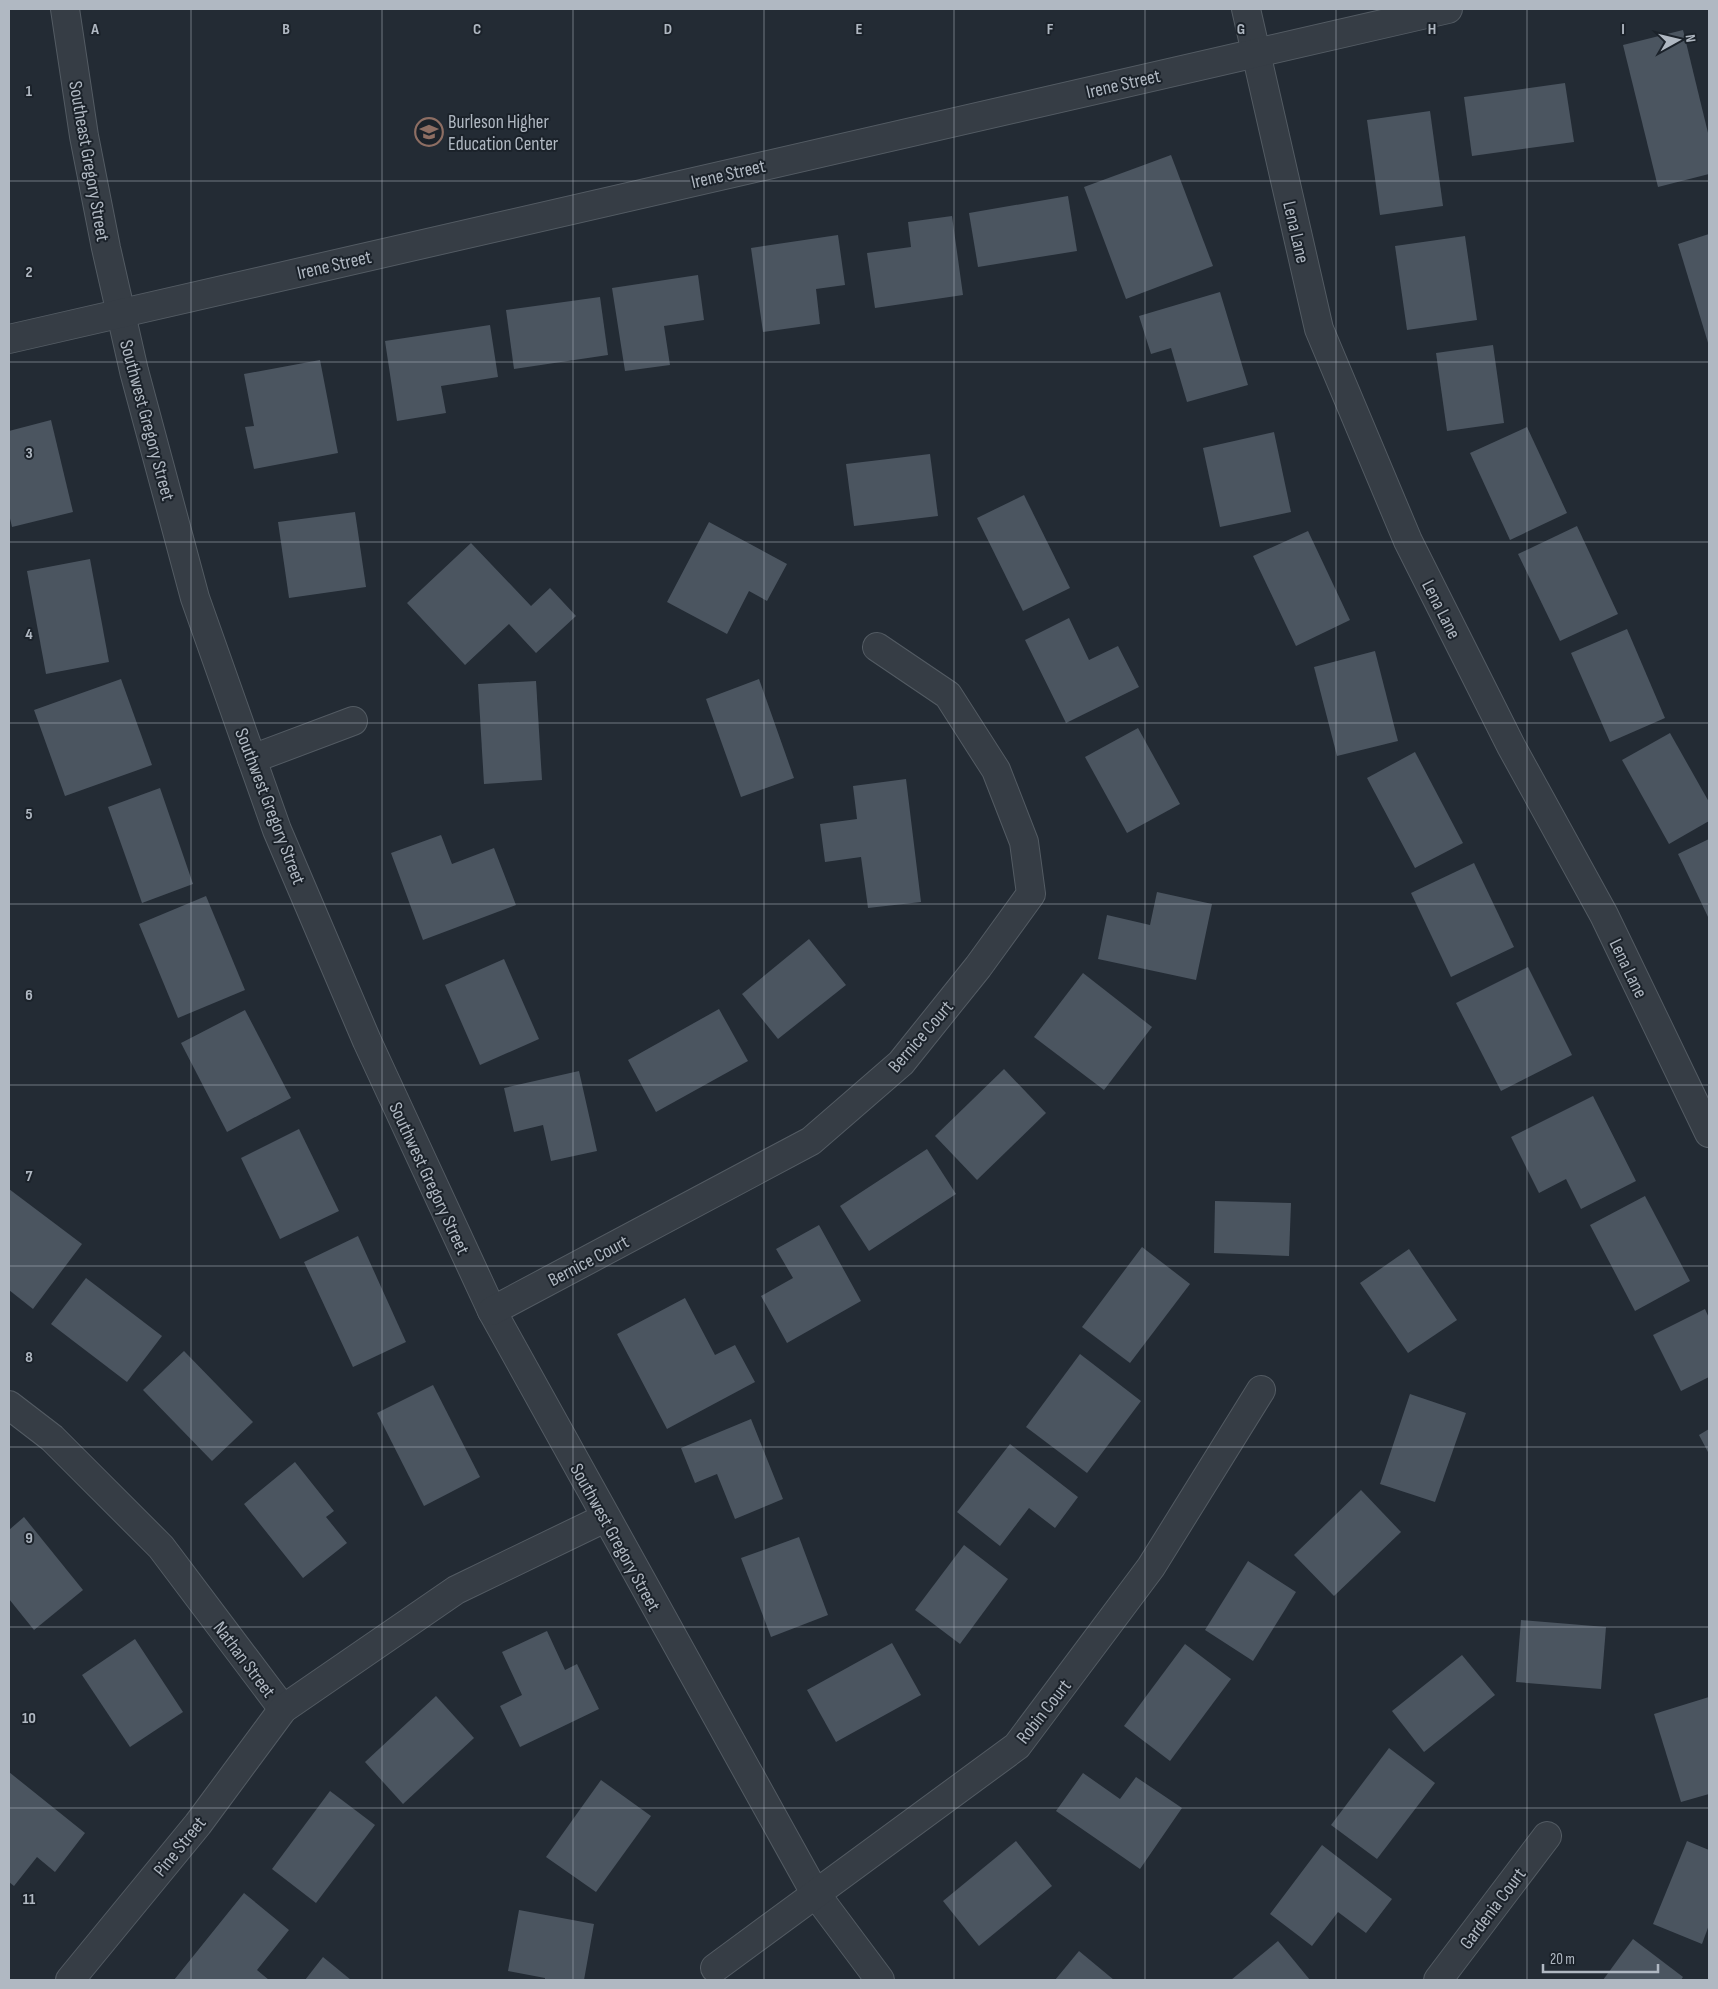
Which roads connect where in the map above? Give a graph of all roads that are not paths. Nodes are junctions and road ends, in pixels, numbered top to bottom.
1 (65, 9) edge
2 (1246, 9) edge
3 (1448, 9) edge
4 (1255, 53) junction
5 (121, 313) junction
6 (9, 339) edge
7 (878, 647) dead end
8 (353, 722) dead end
9 (252, 759) junction
10 (1709, 1134) edge
11 (492, 1311) junction
12 (1261, 1390) dead end
13 (9, 1405) edge
14 (605, 1518) junction
15 (283, 1709) junction
16 (1547, 1836) dead end
17 (816, 1893) junction
18 (715, 1968) dead end
19 (70, 1980) edge
20 (880, 1980) edge
21 (1438, 1980) edge

1 - 5 street, Southeast Gregory Street
2 - 4 street, Lena Lane
3 - 4 street, Irene Street
4 - 5 street, Irene Street
4 - 10 street, Lena Lane
5 - 6 street, Irene Street
5 - 9 street, Southwest Gregory Street
7 - 11 street, Bernice Court
8 - 9 street
9 - 11 street, Southwest Gregory Street
11 - 14 street, Southwest Gregory Street
12 - 17 street, Robin Court
13 - 15 street, Nathan Street
14 - 15 street, Nathan Street
14 - 17 street, Southwest Gregory Street
15 - 19 street, Pine Street
16 - 21 street, Gardenia Court
17 - 18 street, Robin Court
17 - 20 street, Southwest Gregory Street

